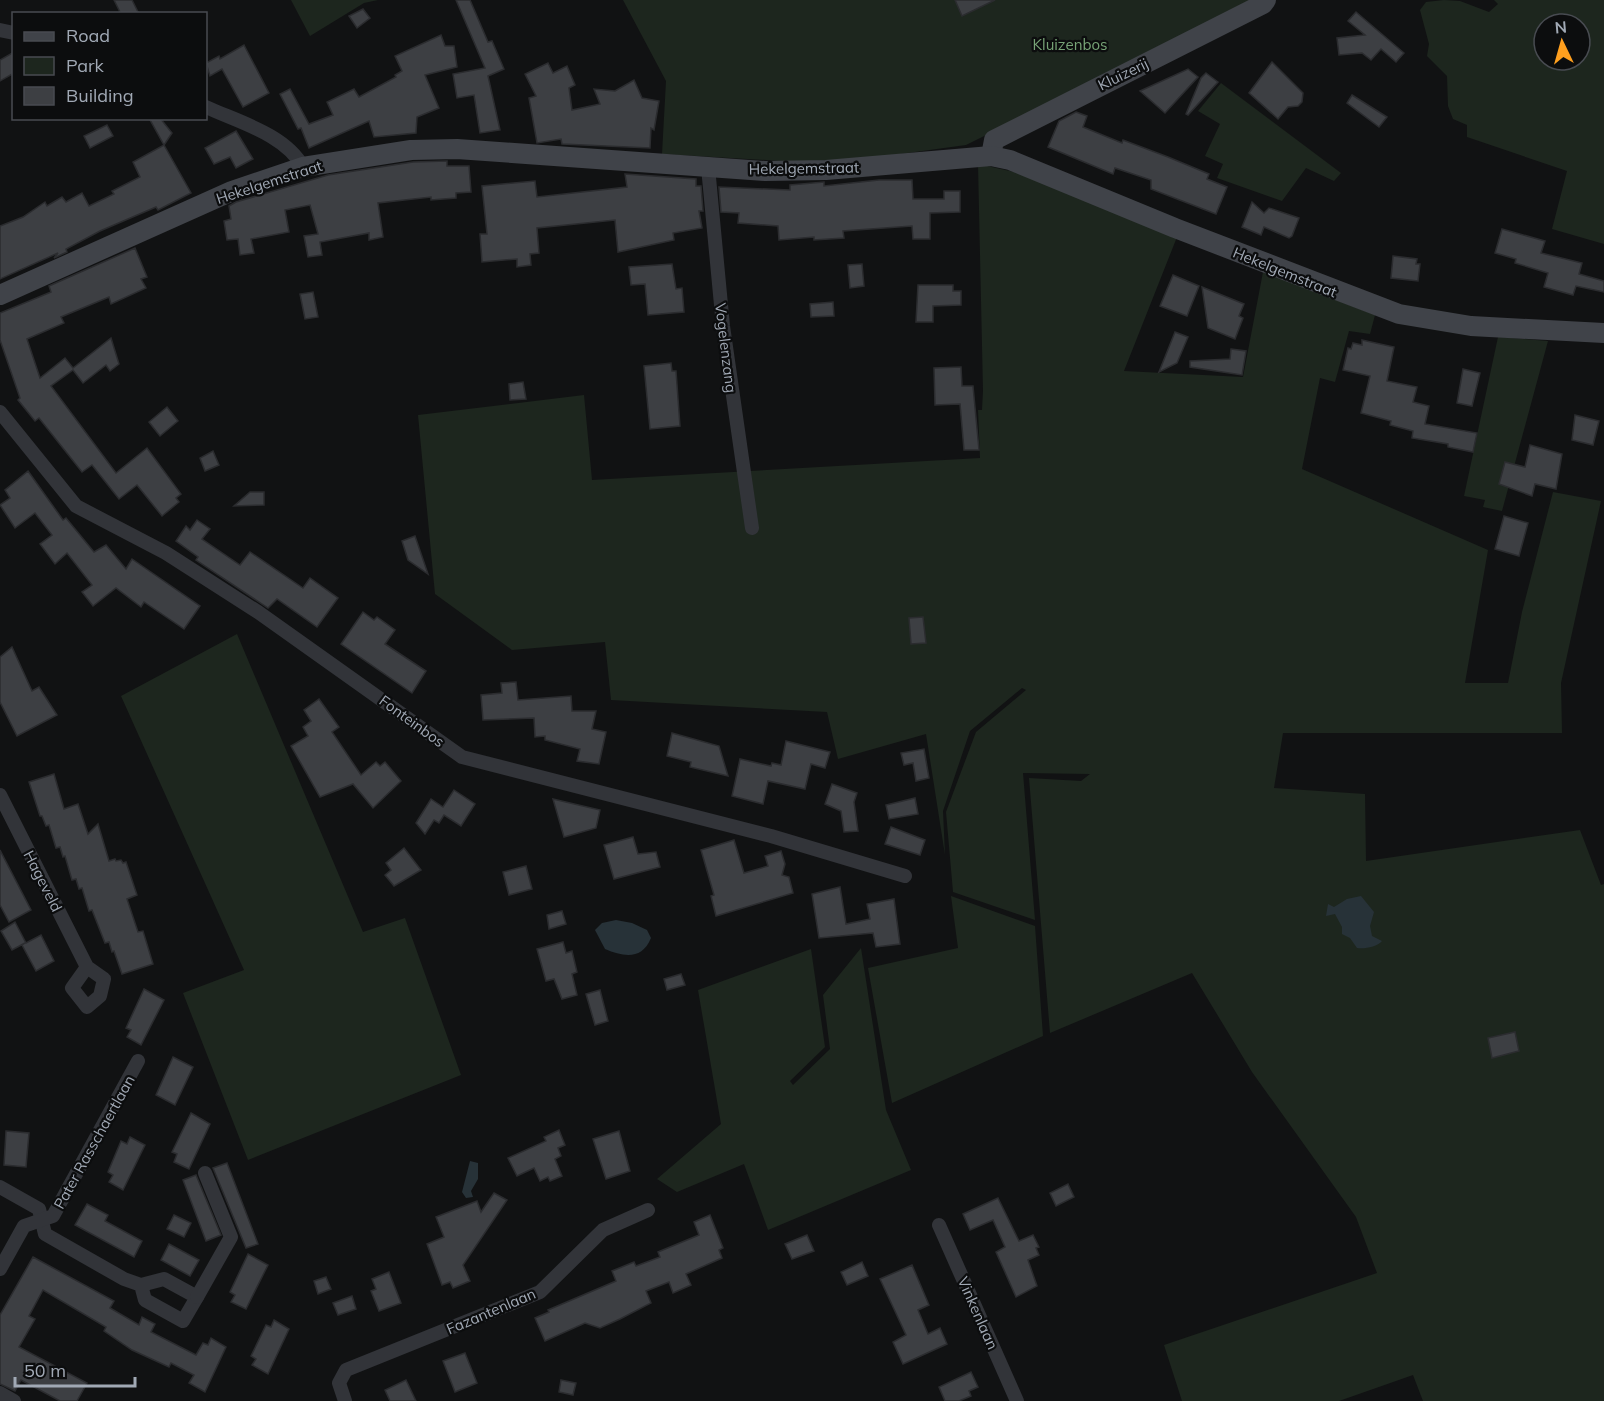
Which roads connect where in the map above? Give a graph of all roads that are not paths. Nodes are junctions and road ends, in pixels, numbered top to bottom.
1 (1266, 0) edge
2 (207, 107) edge
3 (990, 156) junction
4 (303, 167) junction
5 (708, 167) junction
6 (0, 295) edge
7 (1604, 333) edge
8 (0, 412) edge
9 (752, 528) dead end
10 (0, 795) edge
11 (905, 876) dead end
12 (87, 966) dead end
13 (138, 1061) dead end
14 (205, 1173) dead end
15 (0, 1187) edge
16 (648, 1210) dead end
17 (43, 1221) junction
18 (939, 1225) dead end
19 (0, 1269) edge
20 (141, 1285) junction
21 (196, 1297) junction
22 (0, 1393) edge
23 (14, 1401) edge
24 (345, 1401) edge
25 (1017, 1401) edge

1 - 3 street, Kluizerij
2 - 4 street
3 - 5 street, Hekelgemstraat
3 - 7 street, Hekelgemstraat
4 - 5 street, Hekelgemstraat
4 - 6 street, Hekelgemstraat
5 - 9 street, Vogelenzang
8 - 11 street, Fonteinbos
10 - 12 street, Hageveld
13 - 17 street, Pater Rasschaertlaan
14 - 21 street
15 - 17 street
16 - 24 street, Fazantenlaan
17 - 19 street, Pater Rasschaertlaan
17 - 20 street
18 - 25 street, Vinkenlaan
20 - 21 street
20 - 21 street
22 - 23 street

